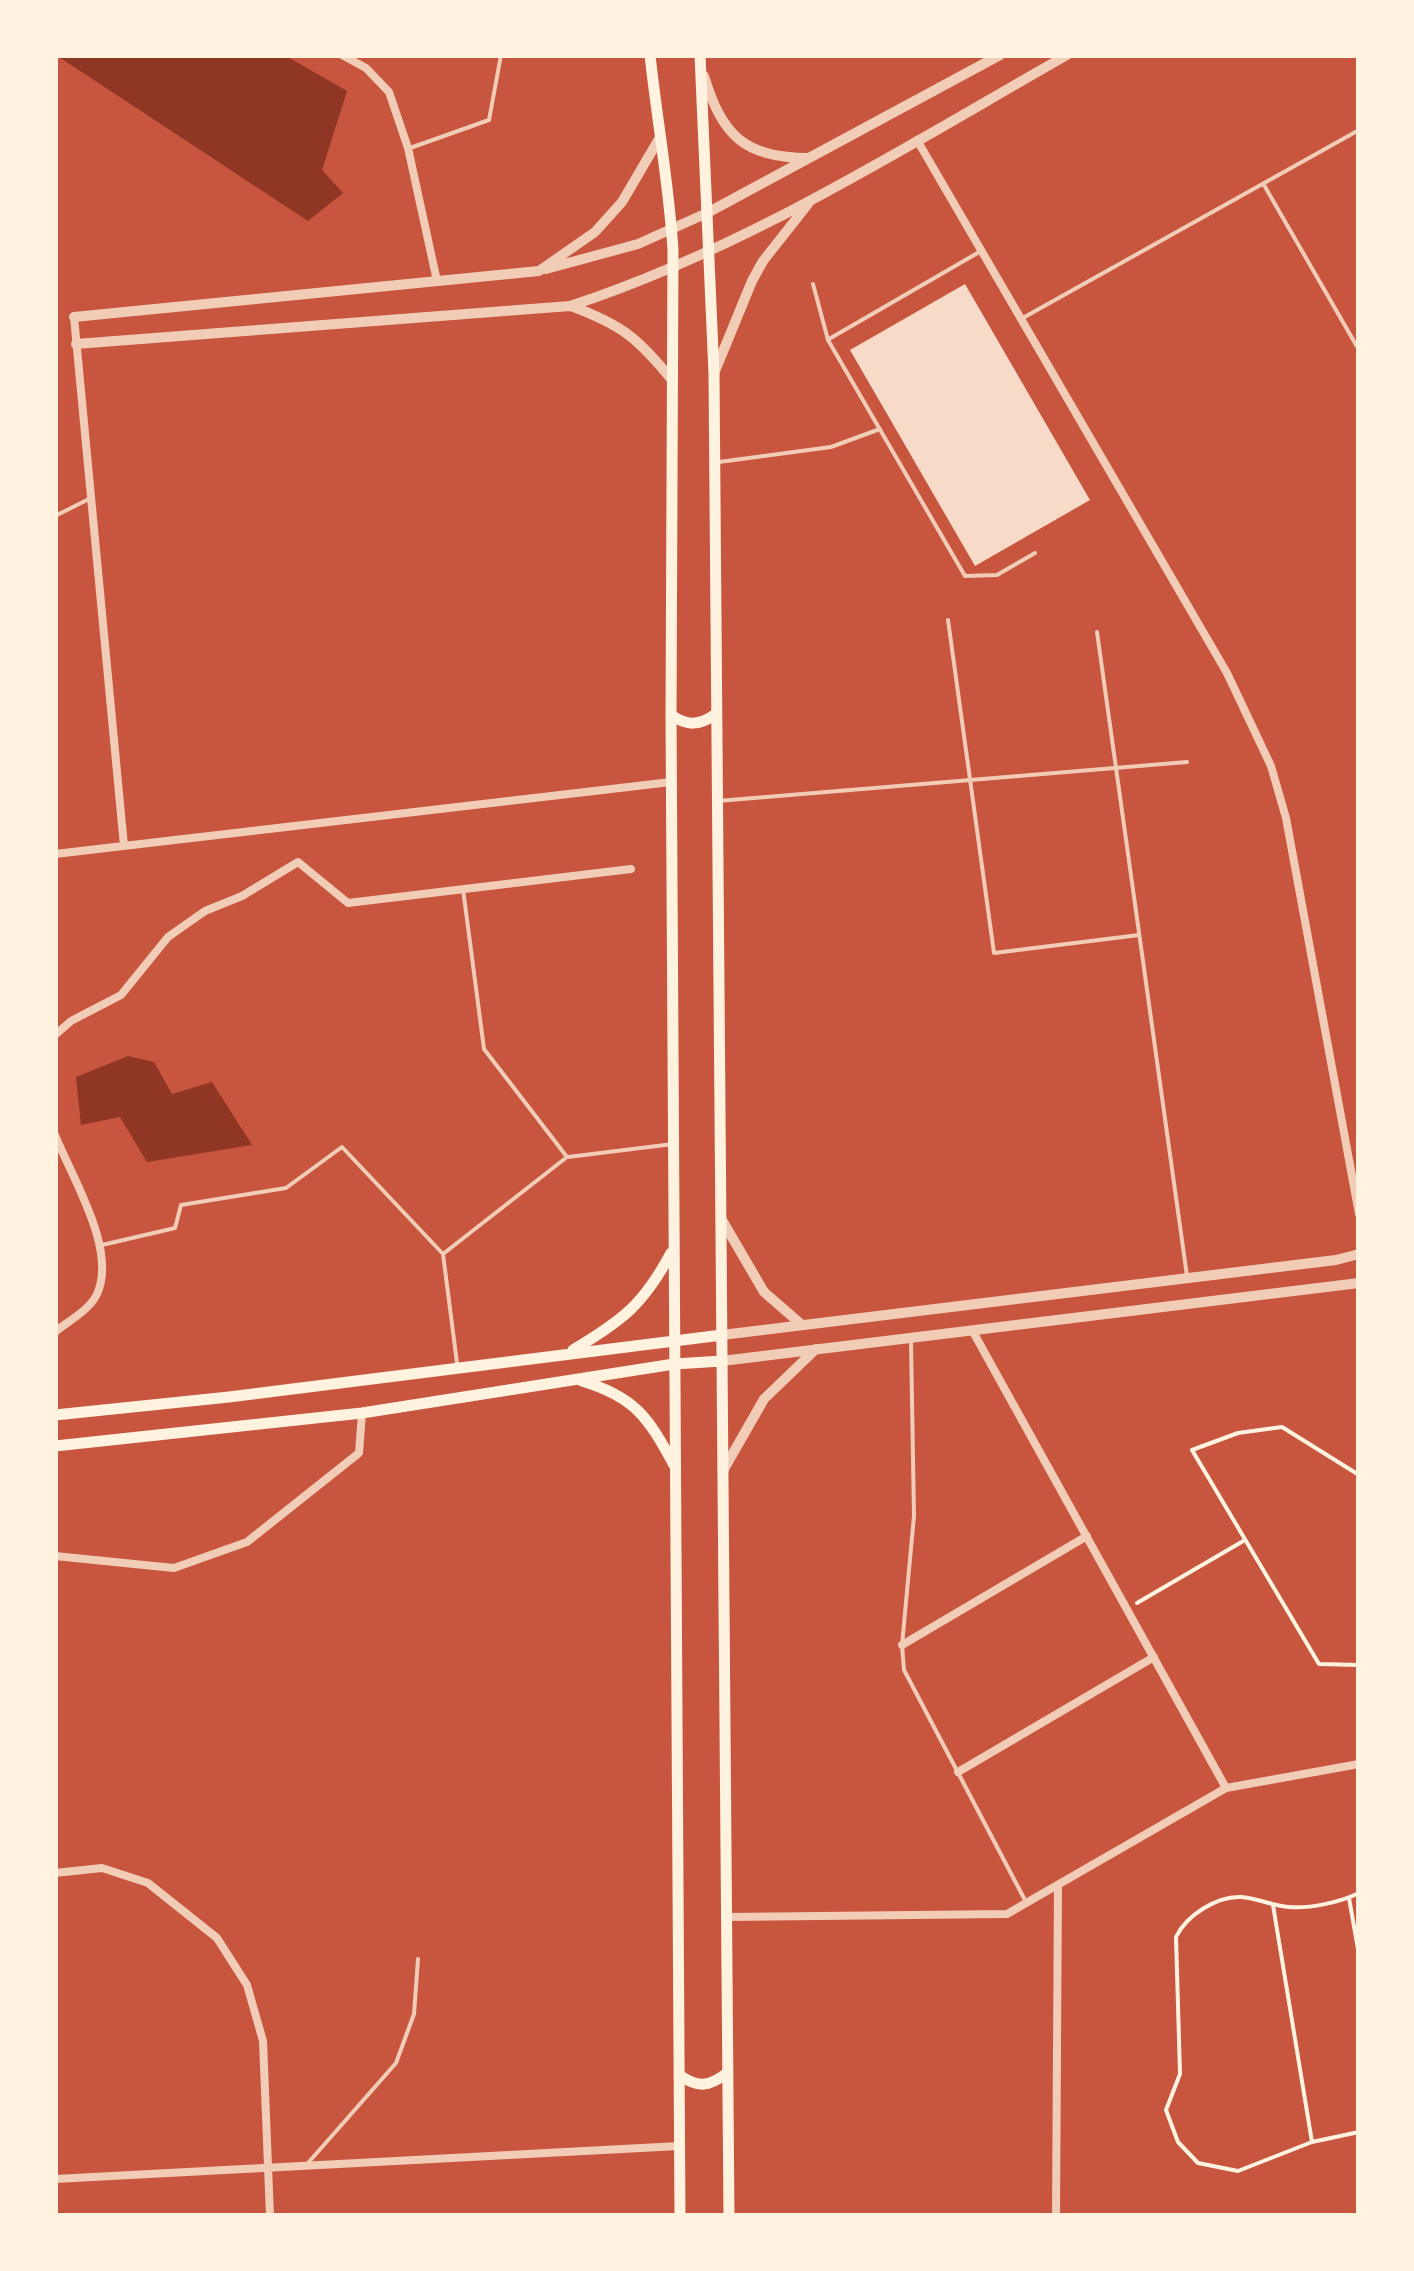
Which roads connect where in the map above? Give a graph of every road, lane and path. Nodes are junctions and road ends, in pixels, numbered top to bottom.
1 (342, 55) edge
2 (501, 55) edge
3 (650, 55) edge
4 (700, 55) edge
5 (1000, 55) edge
6 (1067, 55) edge
7 (702, 70) junction
8 (1359, 130) edge
9 (659, 139) junction
10 (917, 140) junction
11 (408, 148) junction
12 (814, 158) junction
13 (1264, 184) junction
14 (812, 199) junction
15 (707, 213) junction
16 (672, 229) junction
17 (981, 251) junction
18 (708, 253) junction
19 (672, 268) junction
20 (538, 271) junction
21 (438, 281) junction
22 (814, 284) dead end
23 (570, 306) junction
24 (74, 317) joint
25 (1021, 320) junction
26 (828, 340) junction
27 (76, 344) junction
28 (1359, 350) edge
29 (714, 374) junction
30 (672, 380) junction
31 (880, 429) junction
32 (714, 463) junction
33 (91, 498) junction
34 (55, 516) edge
35 (1035, 553) dead end
36 (948, 620) dead end
37 (1097, 632) dead end
38 (716, 714) junction
39 (670, 715) junction
40 (1187, 762) dead end
41 (1116, 768) junction
42 (970, 780) junction
43 (671, 782) junction
44 (716, 801) junction
45 (124, 846) junction
46 (55, 854) edge
47 (631, 869) dead end
48 (463, 889) junction
49 (1139, 935) junction
50 (55, 1036) edge
51 (55, 1135) edge
52 (673, 1144) junction
53 (567, 1157) junction
54 (1359, 1214) edge
55 (721, 1218) junction
56 (102, 1246) junction
57 (673, 1249) junction
58 (443, 1254) junction
59 (1359, 1254) edge
60 (1188, 1278) junction
61 (1359, 1282) edge
62 (802, 1325) junction
63 (972, 1330) junction
64 (55, 1332) edge
65 (722, 1335) junction
66 (910, 1338) junction
67 (674, 1341) junction
68 (816, 1350) junction
69 (566, 1354) junction
70 (722, 1361) junction
71 (674, 1364) junction
72 (458, 1368) junction
73 (578, 1379) junction
74 (362, 1413) junction
75 (55, 1415) edge
76 (55, 1446) edge
77 (675, 1468) junction
78 (723, 1470) junction
79 (1359, 1475) edge
80 (1087, 1536) junction
81 (1246, 1540) junction
82 (55, 1556) edge
83 (1127, 1609) junction
84 (902, 1645) junction
85 (1154, 1657) junction
86 (1359, 1666) edge
87 (1359, 1764) edge
88 (958, 1772) junction
89 (1226, 1788) junction
90 (55, 1872) edge
91 (1058, 1885) junction
92 (1359, 1892) edge
93 (1348, 1898) junction
94 (1026, 1903) junction
95 (1273, 1904) junction
96 (726, 1918) junction
97 (1359, 1955) edge
98 (418, 1959) dead end
99 (727, 2073) junction
100 (679, 2075) junction
101 (1359, 2132) edge
102 (1312, 2142) junction
103 (679, 2146) junction
104 (307, 2164) junction
105 (268, 2166) junction
106 (55, 2179) edge
107 (270, 2216) edge
108 (680, 2216) edge
109 (729, 2216) edge
110 (1056, 2216) edge

1 - 11 street
2 - 11 lane
3 - 9 main road
4 - 7 main road
5 - 12 street
6 - 10 street
7 - 12 street
7 - 15 main road
8 - 13 lane
9 - 16 main road
9 - 20 street
10 - 14 street
10 - 17 street
11 - 21 street
12 - 15 street
13 - 25 lane
13 - 28 lane
14 - 18 street
14 - 29 street
15 - 16 street
15 - 18 main road
16 - 19 main road
16 - 20 street
17 - 25 street
17 - 26 lane
18 - 19 street
18 - 29 main road
19 - 23 street
19 - 30 main road
20 - 21 street
21 - 24 street
22 - 26 lane
23 - 27 street
23 - 30 street
24 - 27 street
25 - 54 street
26 - 31 lane
27 - 33 street
29 - 32 main road
30 - 39 main road
31 - 32 lane
31 - 35 lane
32 - 38 main road
33 - 34 lane
33 - 45 street
36 - 42 lane
37 - 41 lane
38 - 39 main road
38 - 44 main road
39 - 43 main road
40 - 41 lane
41 - 42 lane
41 - 49 lane
42 - 44 lane
42 - 49 lane
43 - 45 street
43 - 52 main road
44 - 55 main road
45 - 46 street
47 - 48 street
48 - 50 street
48 - 53 lane
49 - 60 lane
51 - 56 street
52 - 53 lane
52 - 57 main road
53 - 58 lane
55 - 62 street
55 - 65 main road
56 - 58 lane
56 - 64 street
57 - 67 main road
57 - 69 main road
58 - 72 lane
59 - 60 street
60 - 62 street
61 - 63 street
62 - 65 street
63 - 66 street
63 - 80 street
65 - 67 main road
65 - 70 main road
66 - 68 street
66 - 84 lane
67 - 69 main road
67 - 71 main road
68 - 70 street
68 - 78 street
69 - 72 main road
70 - 71 main road
70 - 78 main road
71 - 73 main road
71 - 77 main road
72 - 75 main road
73 - 74 main road
73 - 77 main road
74 - 76 main road
74 - 82 street
77 - 100 main road
78 - 96 main road
79 - 81 path
80 - 83 street
80 - 84 street
81 - 83 path
81 - 86 path
83 - 85 street
84 - 88 lane
85 - 88 street
85 - 89 street
87 - 89 street
88 - 94 lane
89 - 91 street
90 - 105 street
91 - 94 street
91 - 110 street
92 - 93 path
93 - 95 path
93 - 97 path
94 - 96 street
95 - 102 path
95 - 102 path
96 - 99 main road
98 - 104 lane
99 - 100 main road
99 - 109 main road
100 - 103 main road
101 - 102 path
103 - 104 street
103 - 108 main road
104 - 105 street
105 - 106 street
105 - 107 street

